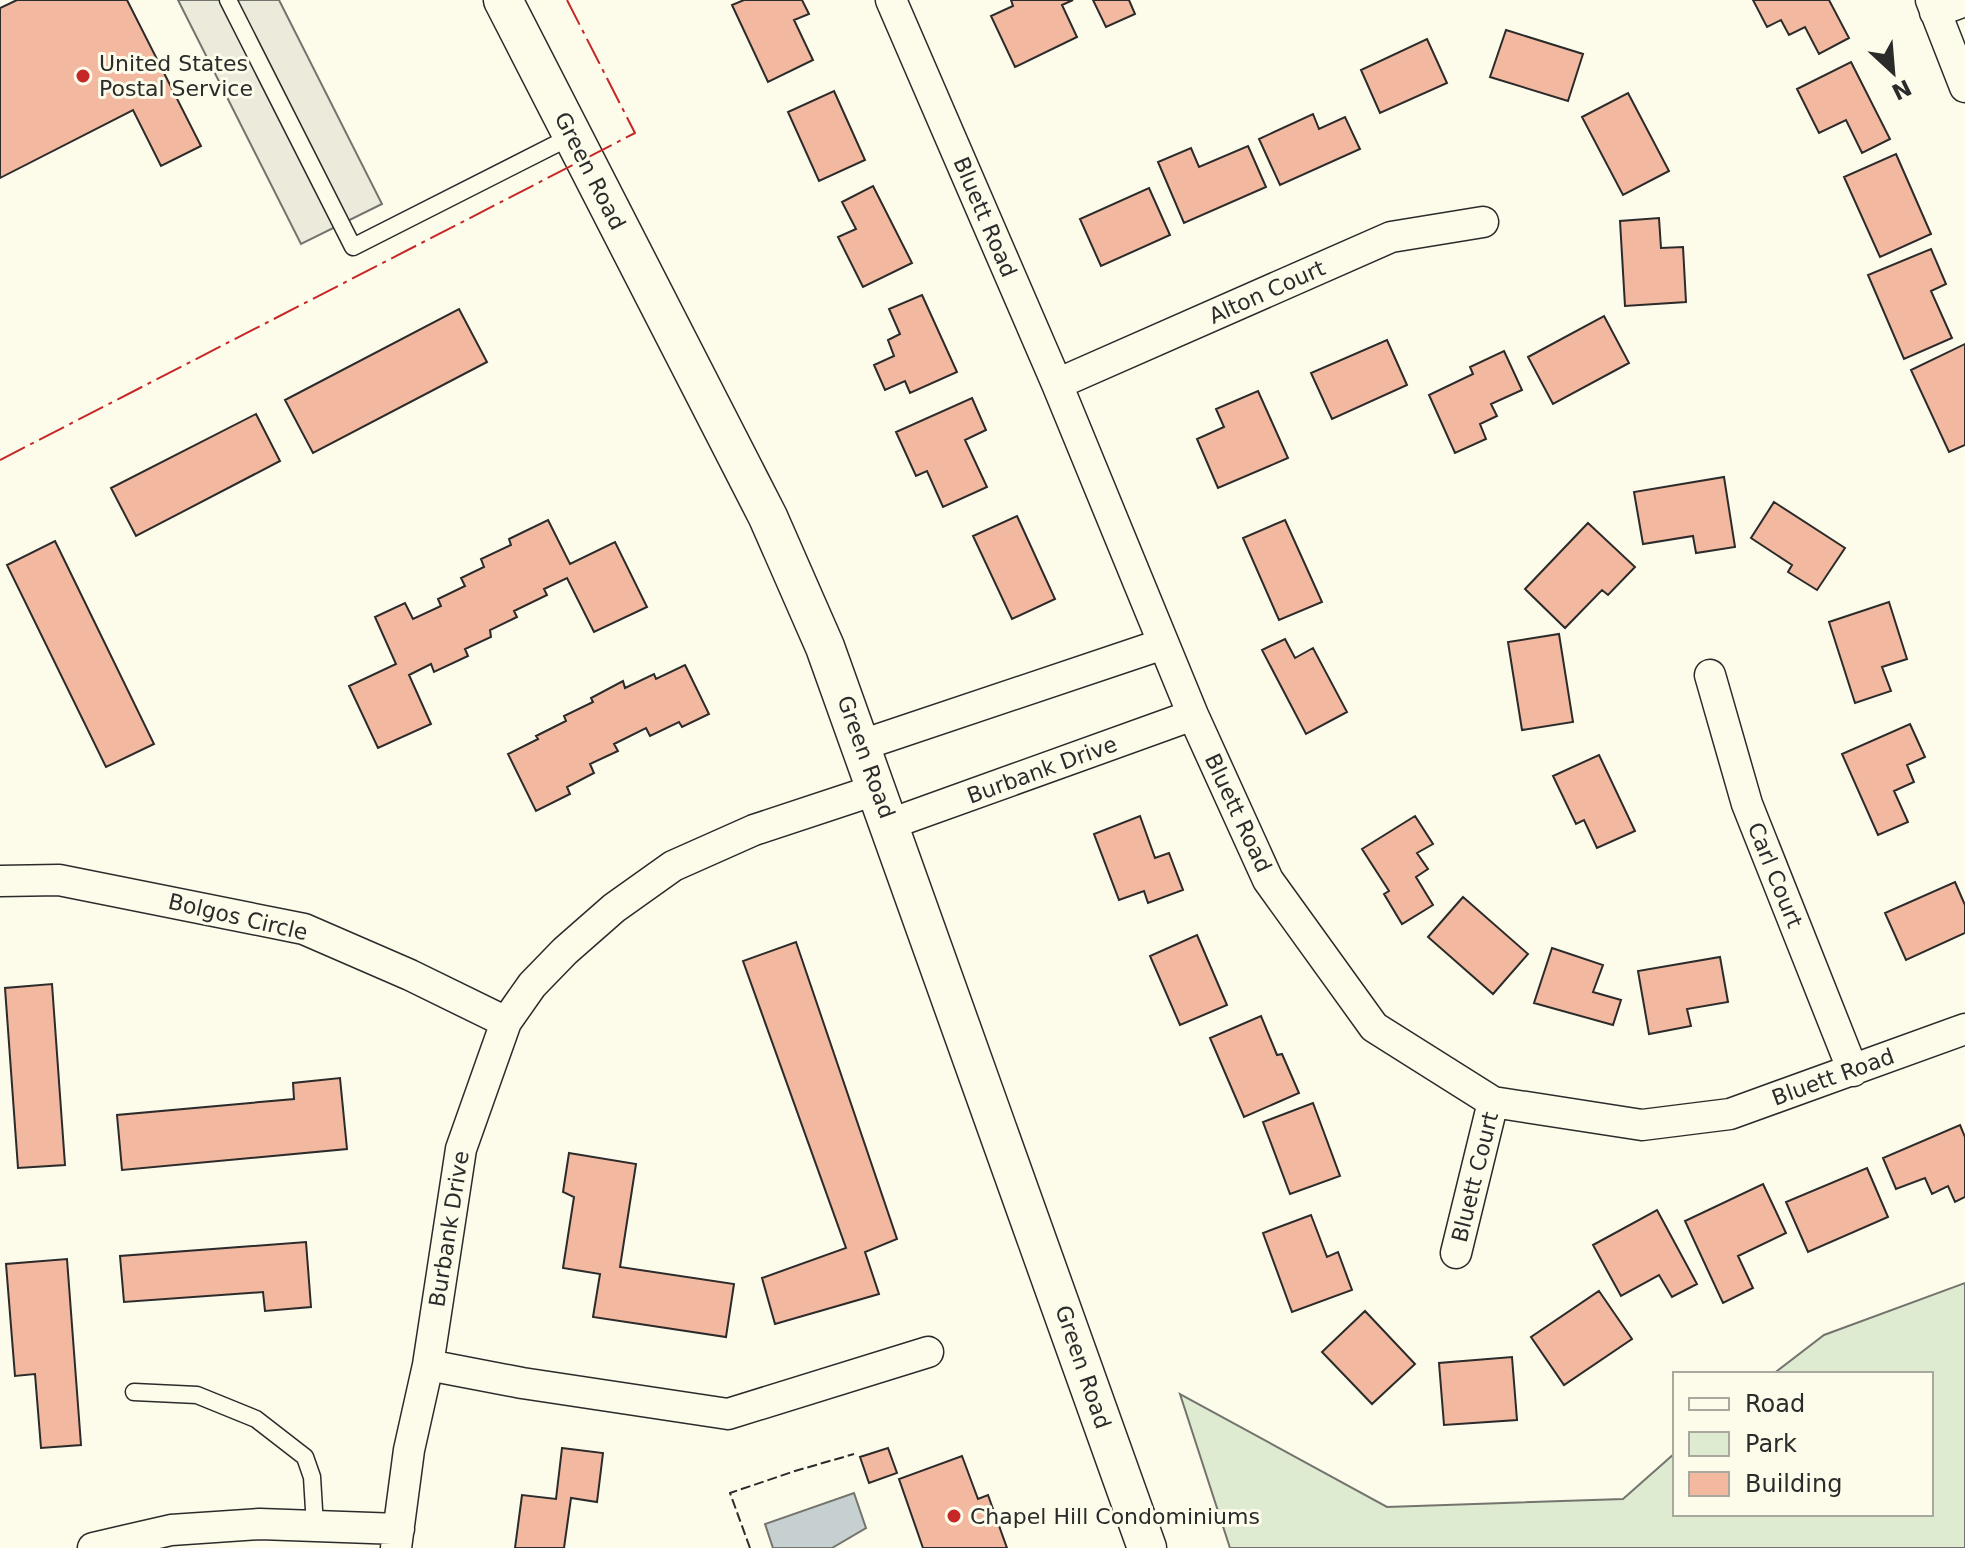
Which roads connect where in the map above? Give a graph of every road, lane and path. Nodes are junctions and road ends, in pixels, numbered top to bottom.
1 (228, 0) edge
2 (503, 0) edge
3 (891, 0) edge
4 (1965, 1) edge
5 (1933, 6) edge
6 (1965, 87) edge
7 (572, 136) junction
8 (1483, 222) dead end
9 (1057, 384) junction
10 (1163, 644) junction
11 (1710, 675) dead end
12 (1193, 715) junction
13 (862, 745) junction
14 (884, 807) junction
15 (0, 881) edge
16 (506, 1022) junction
17 (1965, 1029) edge
18 (1853, 1071) junction
19 (1493, 1102) junction
20 (1456, 1253) dead end
21 (928, 1352) dead end
22 (428, 1365) junction
23 (134, 1392) dead end
24 (315, 1526) junction
25 (397, 1539) edge
26 (93, 1548) edge
27 (1147, 1548) edge

1 - 7 lane
2 - 7 street, Green Road
3 - 9 street, Bluett Road
4 - 5 street
5 - 6 street
7 - 13 street, Green Road
8 - 9 street, Alton Court
9 - 10 street, Bluett Road
10 - 12 street, Bluett Road
10 - 13 street
11 - 18 street, Carl Court
12 - 14 street, Burbank Drive
12 - 19 street, Bluett Road
13 - 14 street, Green Road
14 - 16 street, Burbank Drive
14 - 27 street, Green Road
15 - 16 street, Bolgos Circle
16 - 22 street, Burbank Drive
17 - 18 street, Bluett Road
18 - 19 street, Bluett Road
19 - 20 street, Bluett Court
21 - 22 street
22 - 25 street, Burbank Drive
23 - 24 lane
24 - 25 street
24 - 26 street

